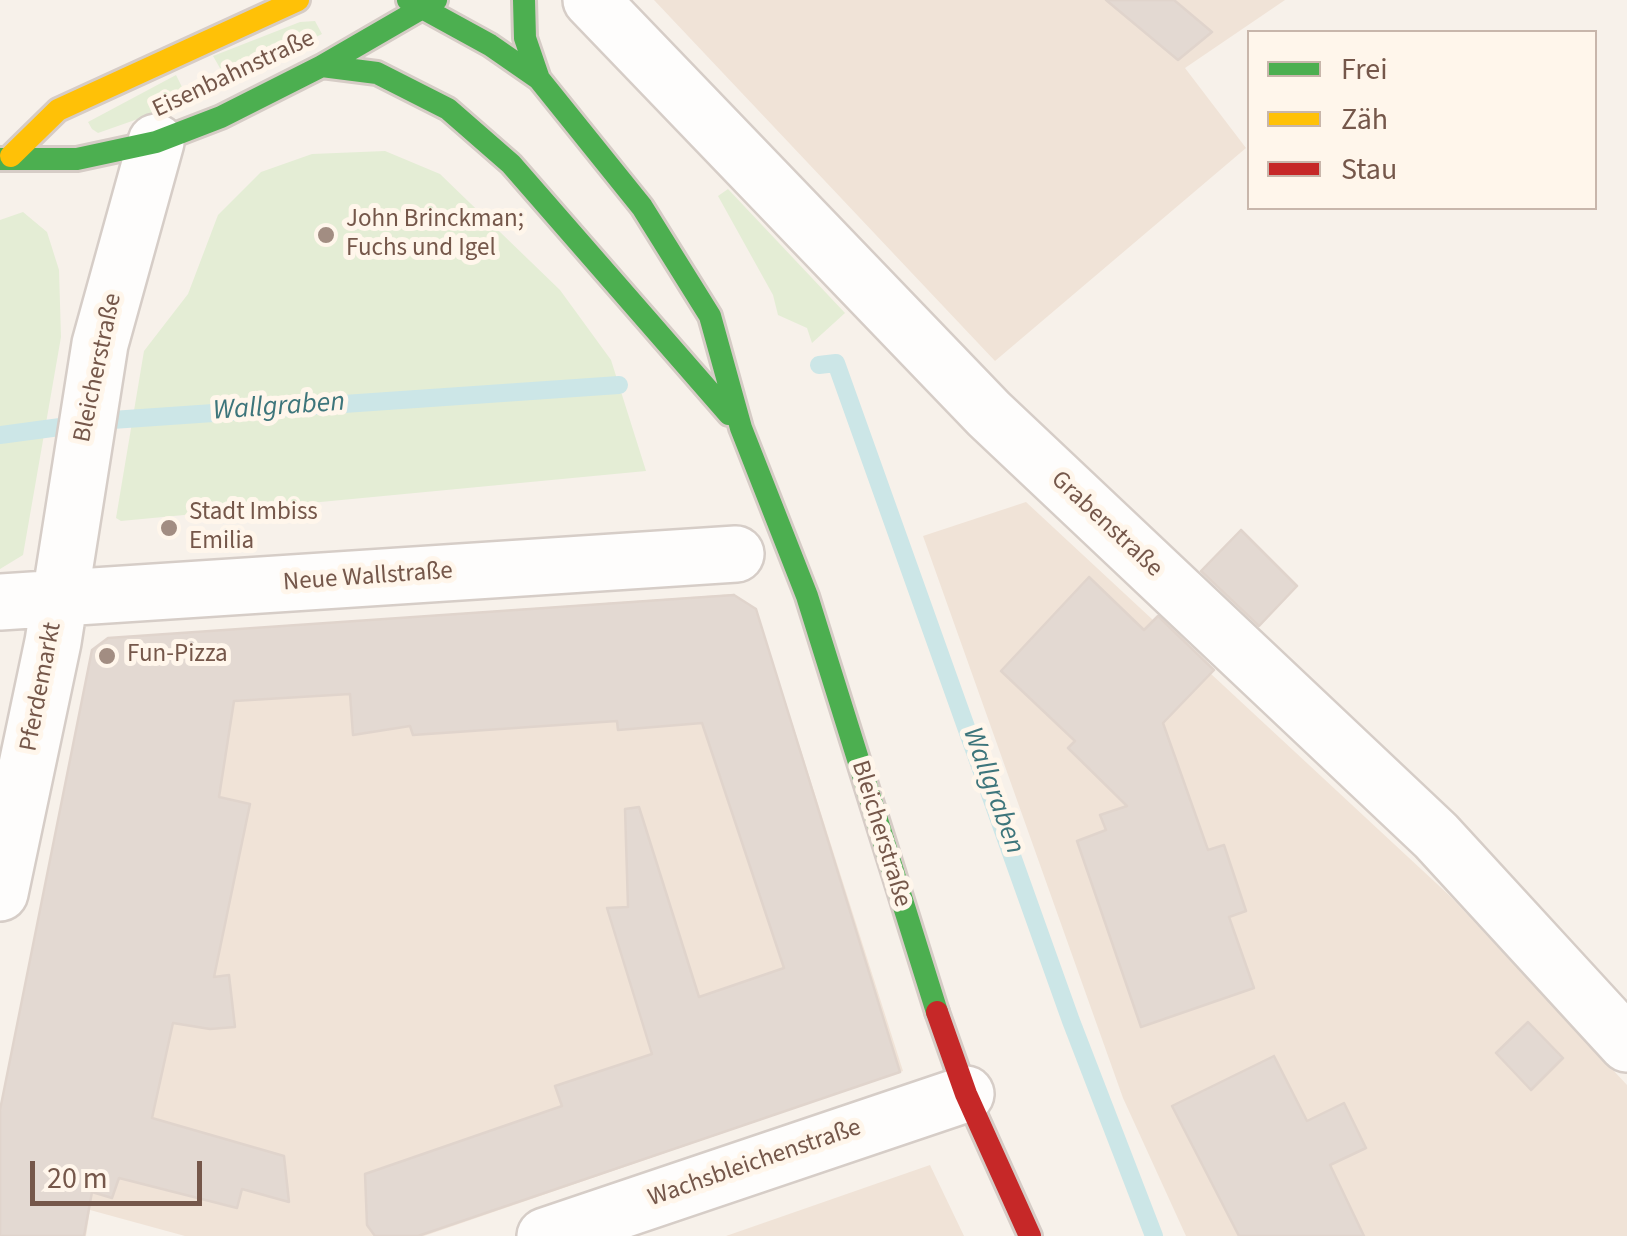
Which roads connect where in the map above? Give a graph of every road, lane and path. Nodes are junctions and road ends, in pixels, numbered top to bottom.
1 (298, 0) edge
2 (379, 0) edge
3 (524, 0) edge
4 (592, 0) edge
5 (424, 2) edge
6 (378, 35) junction
7 (322, 66) junction
8 (376, 73) junction
9 (539, 80) junction
10 (156, 142) junction
11 (4, 151) edge
12 (742, 428) junction
13 (736, 554) dead end
14 (59, 598) junction
15 (0, 602) edge
16 (0, 893) edge
17 (1627, 1044) edge
18 (966, 1094) junction
19 (545, 1236) edge
20 (1030, 1236) edge

1 - 11 main road, Eisenbahnstraße
2 - 6 main road
3 - 9 main road
4 - 17 street, Grabenstraße
5 - 6 main road, Eisenbahnstraße
5 - 9 main road, Bleicherstraße
6 - 7 main road, Eisenbahnstraße
6 - 8 main road
7 - 8 main road, Bleicherstraße
7 - 10 main road, Eisenbahnstraße
8 - 12 main road, Bleicherstraße
9 - 12 main road, Bleicherstraße
10 - 11 main road, Eisenbahnstraße
10 - 14 street, Bleicherstraße
12 - 18 main road, Bleicherstraße
13 - 14 street, Neue Wallstraße
14 - 15 street, Neue Wallstraße
14 - 16 street, Pferdemarkt
18 - 19 street, Wachsbleichenstraße
18 - 20 main road, Bleicherstraße

